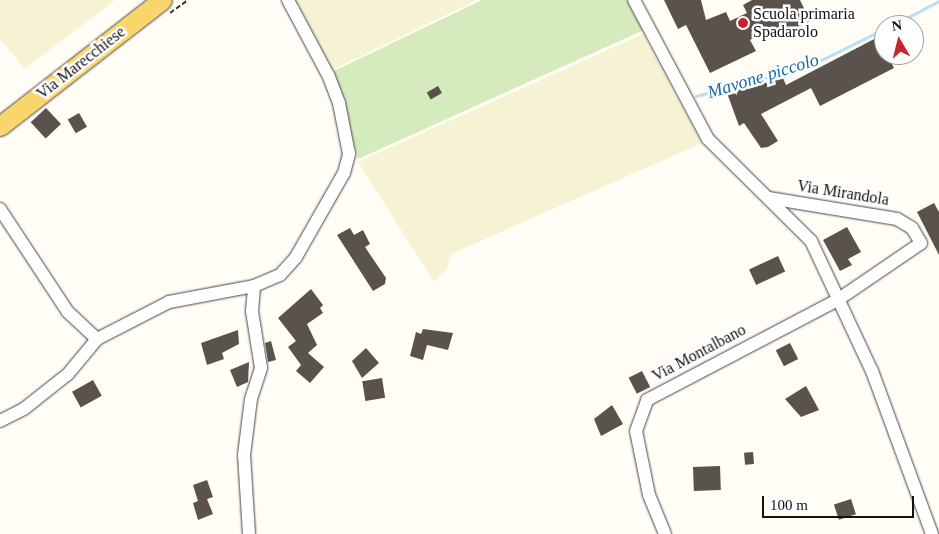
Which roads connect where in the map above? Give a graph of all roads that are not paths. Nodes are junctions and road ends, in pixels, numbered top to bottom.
1 (162, 0) edge
2 (288, 0) edge
3 (634, 0) edge
4 (0, 126) edge
5 (769, 198) junction
6 (0, 209) edge
7 (254, 286) junction
8 (839, 299) junction
9 (97, 339) junction
10 (0, 421) edge
11 (249, 534) edge
12 (665, 534) edge
13 (932, 534) edge

1 - 4 main road, Via Marecchiese
2 - 7 street
3 - 5 street, Via Mirandola
5 - 8 street, Via Mirandola
5 - 8 street, Via Mirandola
6 - 9 street
7 - 9 street
7 - 11 street
8 - 12 street, Via Montalbano
8 - 13 street, Via Mirandola
9 - 10 street

